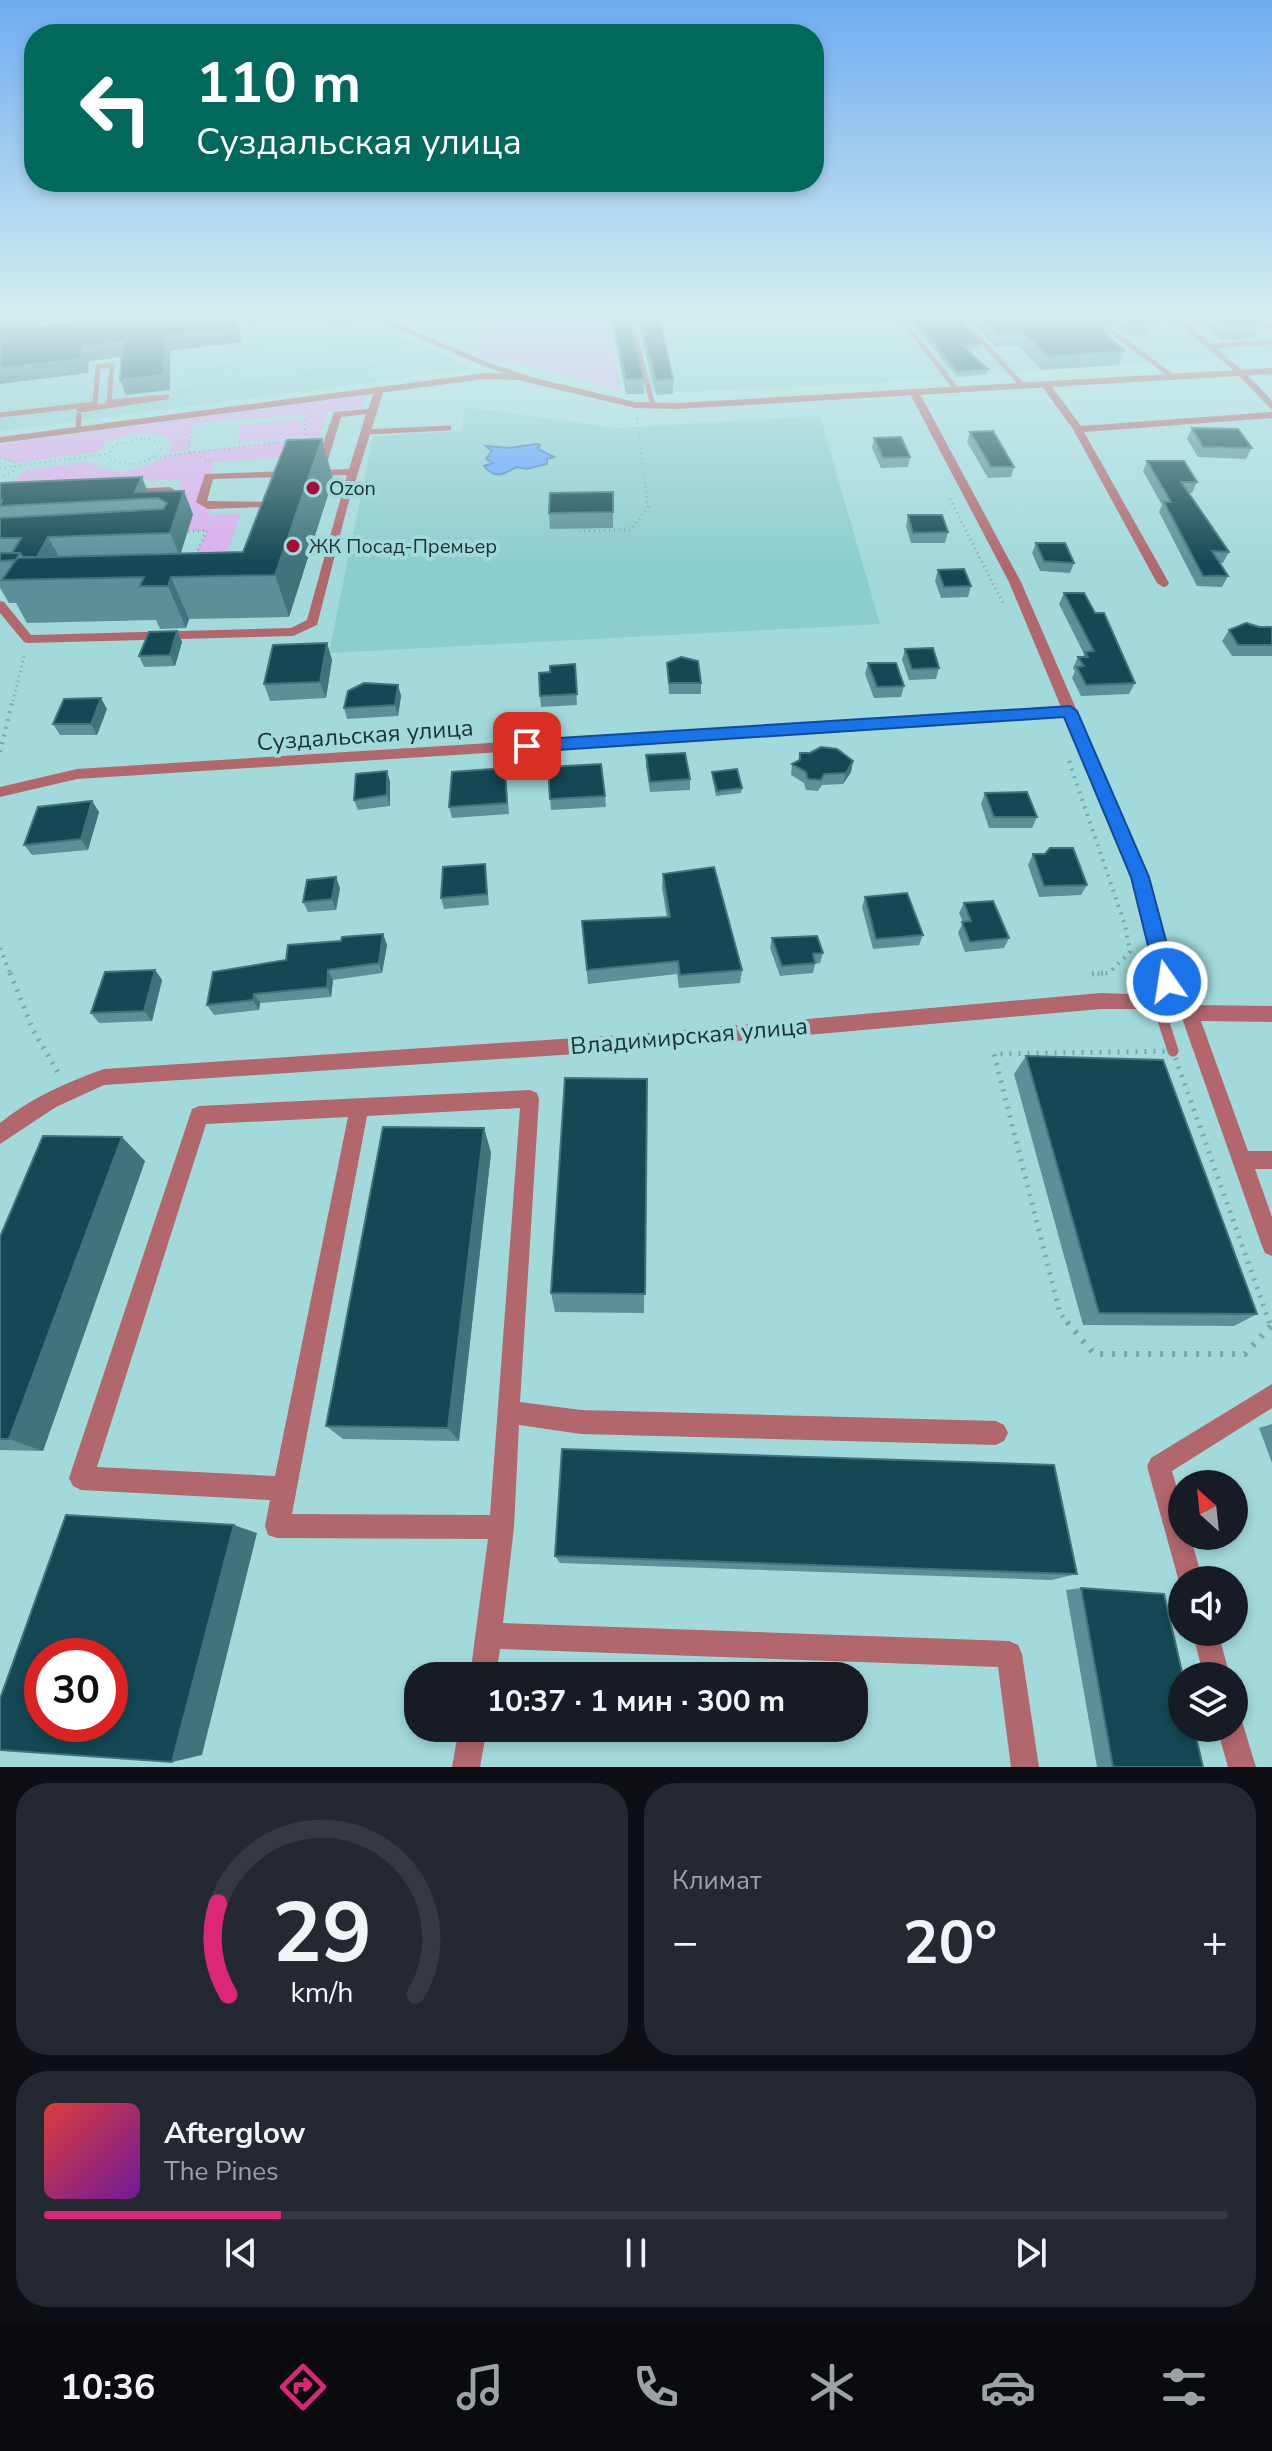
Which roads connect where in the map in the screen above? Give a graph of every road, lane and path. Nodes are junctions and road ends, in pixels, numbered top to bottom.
1 (95, 398) edge
2 (109, 398) edge
3 (150, 398) edge
4 (158, 398) edge
5 (310, 398) edge
6 (376, 398) edge
7 (608, 398) edge
8 (651, 398) edge
9 (794, 398) edge
10 (917, 398) edge
11 (1056, 398) edge
12 (635, 405) junction
13 (653, 406) junction
14 (79, 411) junction
15 (373, 411) junction
16 (316, 413) dead end
17 (1272, 415) edge
18 (0, 417) edge
19 (449, 428) dead end
20 (1078, 429) junction
21 (78, 430) junction
22 (366, 432) junction
23 (305, 439) edge
24 (0, 440) edge
25 (190, 441) dead end
26 (290, 441) edge
27 (189, 453) junction
28 (107, 454) junction
29 (0, 458) edge
30 (149, 459) junction
31 (214, 462) dead end
32 (16, 466) junction
33 (0, 468) edge
34 (353, 472) junction
35 (319, 473) junction
36 (0, 478) edge
37 (170, 490) edge
38 (112, 493) edge
39 (949, 496) dead end
40 (263, 530) edge
41 (579, 531) edge
42 (179, 532) edge
43 (189, 560) edge
44 (1163, 583) dead end
45 (0, 605) edge
46 (1010, 617) dead end
47 (28, 639) junction
48 (1070, 711) junction
49 (0, 752) edge
50 (1067, 754) dead end
51 (0, 792) edge
52 (0, 948) edge
53 (1092, 974) dead end
54 (1173, 1007) junction
55 (1272, 1014) edge
56 (1173, 1051) junction
57 (68, 1089) junction
58 (359, 1107) junction
59 (0, 1135) edge
60 (1242, 1160) junction
61 (1272, 1160) edge
62 (1272, 1246) edge
63 (1272, 1395) edge
64 (508, 1412) junction
65 (996, 1433) dead end
66 (284, 1489) junction
67 (502, 1527) junction
68 (1186, 1566) edge
69 (490, 1636) junction
70 (485, 1662) edge
71 (470, 1742) edge
72 (1235, 1742) edge
73 (466, 1767) edge
74 (1025, 1767) edge
75 (1242, 1767) edge

1 - 18 lane
2 - 3 lane
4 - 14 lane
5 - 21 street
6 - 15 street
7 - 12 street
8 - 13 lane
9 - 13 street
10 - 48 street
11 - 20 street
12 - 13 street
12 - 41 path
14 - 18 lane
14 - 21 lane
15 - 22 street
15 - 35 street
16 - 23 path
17 - 20 street
19 - 22 lane
20 - 44 street
21 - 24 street
22 - 34 street
25 - 27 path
26 - 27 path
27 - 30 path
27 - 31 path
28 - 30 path
28 - 30 path
28 - 32 path
29 - 32 path
32 - 33 path
32 - 36 path
34 - 35 street
34 - 47 street
35 - 40 street
37 - 38 street
39 - 46 path
42 - 43 path
45 - 47 street
47 - 49 path
48 - 51 street, Суздальская улица
48 - 54 street
50 - 53 path
52 - 57 path
54 - 55 street, Владимирская улица
54 - 56 lane
54 - 57 street, Владимирская улица
54 - 60 street
56 - 56 path
57 - 59 street, Владимирская улица
58 - 64 street
58 - 66 street
58 - 66 street
60 - 61 street
60 - 62 street
63 - 68 street
64 - 65 street
64 - 67 street
66 - 67 street
67 - 69 street
69 - 70 street
69 - 74 street
71 - 73 street
72 - 75 street

